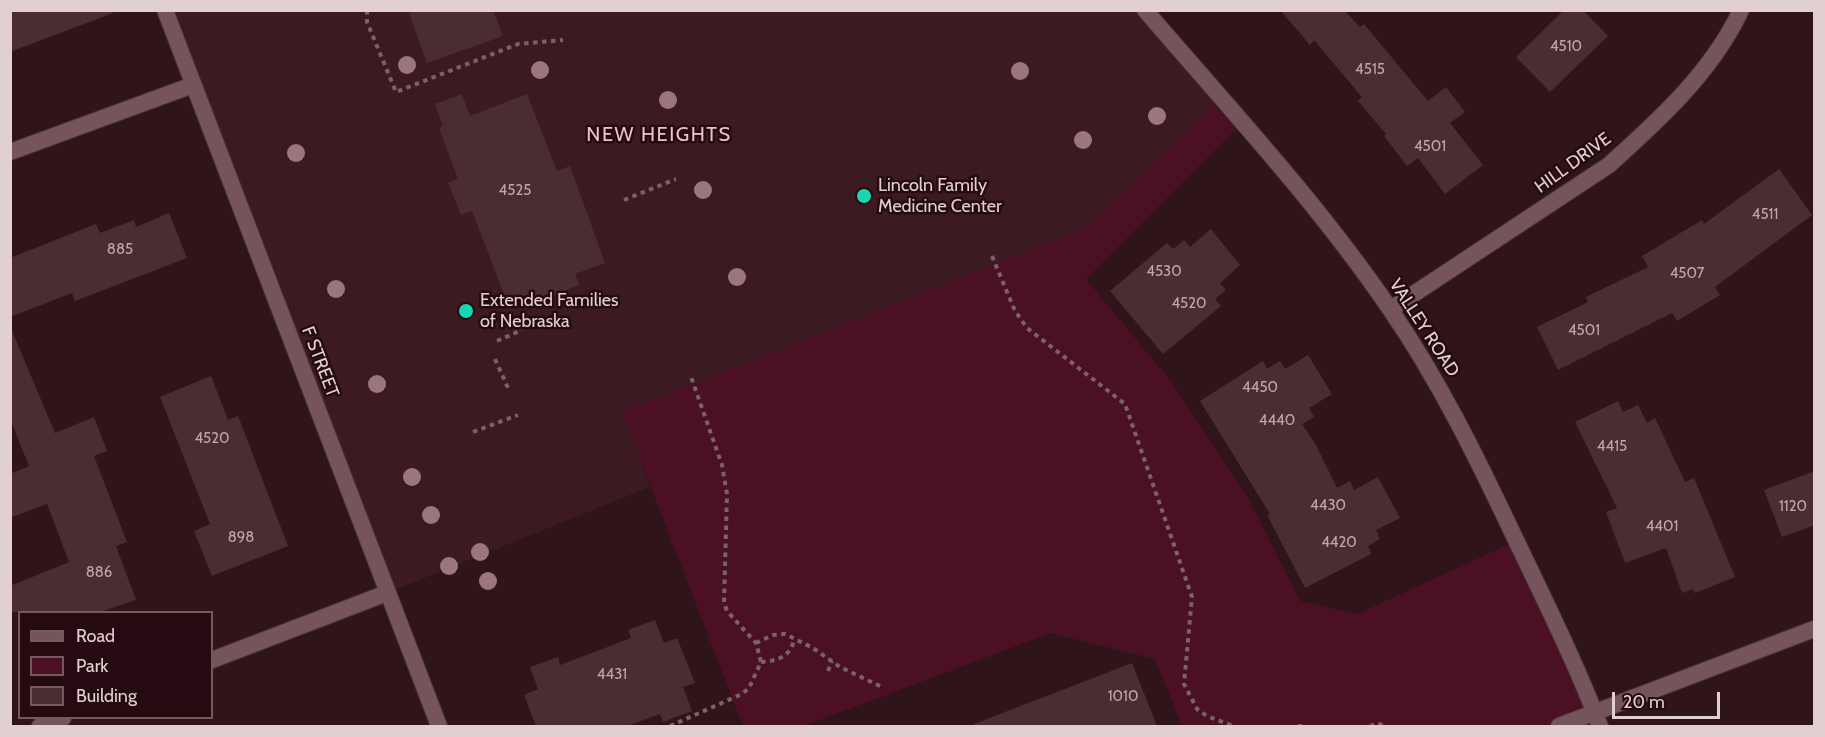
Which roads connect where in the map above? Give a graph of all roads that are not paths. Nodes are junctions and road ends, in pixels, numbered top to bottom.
1 (165, 10) edge
2 (1145, 10) edge
3 (1741, 10) edge
4 (193, 85) junction
5 (10, 152) edge
6 (1391, 309) junction
7 (387, 593) junction
8 (1815, 629) edge
9 (213, 660) edge
10 (58, 719) edge
11 (1597, 720) edge
12 (40, 726) edge
13 (439, 726) edge
14 (1559, 726) edge

1 - 4 street, F STREET
2 - 6 street, VALLEY ROAD
3 - 6 street, HILL DRIVE
4 - 5 street
4 - 7 street, F STREET
6 - 11 street, VALLEY ROAD
7 - 9 street
7 - 13 street, F STREET
8 - 11 street
10 - 12 street
11 - 14 street

